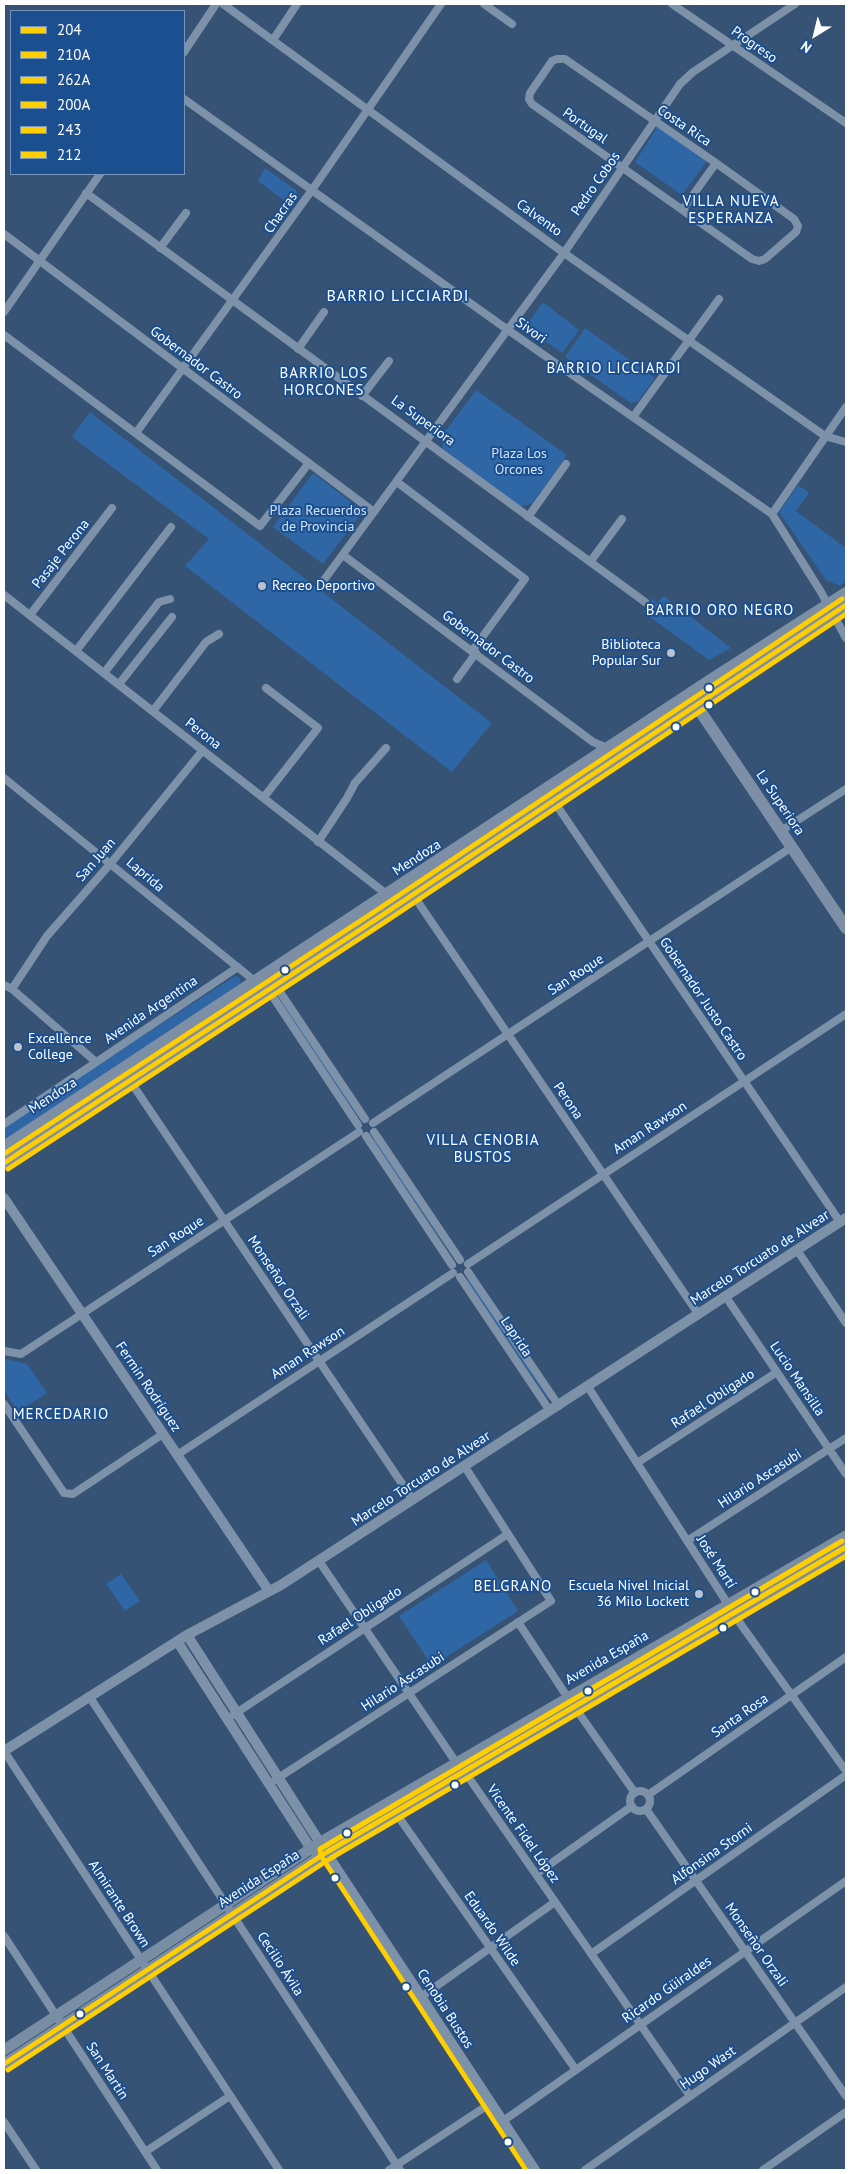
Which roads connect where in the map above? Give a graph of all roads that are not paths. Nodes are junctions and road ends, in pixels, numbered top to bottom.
1 (216, 4) edge
2 (223, 4) edge
3 (297, 4) edge
4 (440, 4) edge
5 (484, 4) edge
6 (672, 4) edge
7 (795, 4) edge
8 (512, 24) dead end
9 (273, 40) junction
10 (733, 45) junction
11 (185, 50) edge
12 (557, 59) joint
13 (185, 100) edge
14 (369, 109) junction
15 (656, 121) junction
16 (846, 123) edge
17 (716, 163) junction
18 (623, 167) junction
19 (99, 175) edge
20 (312, 190) junction
21 (86, 193) junction
22 (683, 209) junction
23 (186, 213) dead end
24 (4, 234) edge
25 (160, 248) junction
26 (564, 253) junction
27 (752, 259) joint
28 (39, 261) junction
29 (719, 300) dead end
30 (233, 302) junction
31 (4, 312) edge
32 (324, 312) dead end
33 (508, 330) junction
34 (4, 335) edge
35 (690, 340) junction
36 (298, 349) junction
37 (389, 361) dead end
38 (183, 369) junction
39 (362, 396) junction
40 (846, 407) edge
41 (633, 417) junction
42 (136, 433) junction
43 (825, 436) junction
44 (426, 442) junction
45 (846, 442) edge
46 (309, 464) junction
47 (566, 464) dead end
48 (396, 482) junction
49 (112, 508) dead end
50 (374, 512) junction
51 (772, 514) junction
52 (528, 517) junction
53 (622, 518) dead end
54 (171, 528) dead end
55 (343, 556) junction
56 (590, 562) junction
57 (324, 580) dead end
58 (846, 593) edge
59 (4, 595) edge
60 (170, 599) dead end
61 (645, 602) dead end
62 (846, 605) edge
63 (830, 610) junction
64 (30, 615) junction
65 (172, 618) dead end
66 (219, 634) dead end
67 (846, 638) edge
68 (76, 651) junction
69 (474, 652) junction
70 (104, 672) junction
71 (457, 679) dead end
72 (119, 684) junction
73 (266, 688) dead end
74 (689, 695) junction
75 (697, 706) junction
76 (153, 711) junction
77 (593, 742) junction
78 (386, 748) dead end
79 (609, 748) junction
80 (203, 750) junction
81 (625, 754) junction
82 (595, 758) junction
83 (596, 773) junction
84 (4, 778) edge
85 (846, 789) edge
86 (546, 790) junction
87 (264, 797) junction
88 (554, 801) junction
89 (781, 832) junction
90 (318, 842) junction
91 (792, 848) junction
92 (111, 863) junction
93 (422, 872) junction
94 (405, 883) junction
95 (386, 895) junction
96 (413, 896) junction
97 (381, 916) junction
98 (846, 928) edge
99 (649, 941) junction
100 (238, 967) junction
101 (256, 982) junction
102 (4, 985) edge
103 (272, 988) junction
104 (12, 989) junction
105 (846, 1014) edge
106 (508, 1034) junction
107 (96, 1062) junction
108 (122, 1069) junction
109 (130, 1080) junction
110 (744, 1081) junction
111 (365, 1119) junction
112 (373, 1123) junction
113 (4, 1124) edge
114 (361, 1131) junction
115 (374, 1132) junction
116 (4, 1147) edge
117 (4, 1163) edge
118 (603, 1174) junction
119 (4, 1198) edge
120 (843, 1220) edge
121 (224, 1221) junction
122 (797, 1250) junction
123 (465, 1265) junction
124 (455, 1272) junction
125 (726, 1297) junction
126 (82, 1314) junction
127 (699, 1315) junction
128 (846, 1323) edge
129 (4, 1351) edge
130 (319, 1361) junction
131 (777, 1372) junction
132 (588, 1387) junction
133 (4, 1404) edge
134 (554, 1408) junction
135 (163, 1434) junction
136 (846, 1438) edge
137 (829, 1449) junction
138 (177, 1455) junction
139 (637, 1463) junction
140 (465, 1466) junction
141 (846, 1474) edge
142 (413, 1500) junction
143 (508, 1534) junction
144 (846, 1536) edge
145 (687, 1541) junction
146 (846, 1547) edge
147 (320, 1561) junction
148 (269, 1591) junction
149 (732, 1609) junction
150 (518, 1622) junction
151 (365, 1628) junction
152 (187, 1635) junction
153 (177, 1641) junction
154 (846, 1657) edge
155 (409, 1693) junction
156 (792, 1694) junction
157 (89, 1696) junction
158 (571, 1702) junction
159 (237, 1712) junction
160 (227, 1718) junction
161 (4, 1751) edge
162 (461, 1767) junction
163 (846, 1773) edge
164 (279, 1777) junction
165 (269, 1784) junction
166 (635, 1793) junction
167 (648, 1795) junction
168 (632, 1806) junction
169 (392, 1808) junction
170 (646, 1809) junction
171 (311, 1849) junction
172 (326, 1853) junction
173 (536, 1874) junction
174 (696, 1880) junction
175 (846, 1881) edge
176 (556, 1902) junction
177 (229, 1910) junction
178 (4, 1936) edge
179 (490, 1948) junction
180 (745, 1951) junction
181 (591, 1954) junction
182 (144, 1965) junction
183 (846, 1987) edge
184 (421, 1997) junction
185 (59, 2021) junction
186 (795, 2022) junction
187 (640, 2024) junction
188 (4, 2050) edge
189 (4, 2064) edge
190 (576, 2070) junction
191 (230, 2096) junction
192 (690, 2096) junction
193 (846, 2096) edge
194 (491, 2103) junction
195 (846, 2112) edge
196 (503, 2121) junction
197 (4, 2122) edge
198 (145, 2152) junction
199 (399, 2168) edge
200 (36, 2170) edge
201 (157, 2170) edge
202 (279, 2170) edge
203 (389, 2170) edge
204 (535, 2170) edge
205 (585, 2170) edge
206 (762, 2170) edge

1 - 11 street
2 - 9 street, Calvento
3 - 9 street
4 - 14 street, Chacras
5 - 8 street
6 - 10 street, Progreso
7 - 10 street, Pedro Cobos
9 - 14 street, Calvento
10 - 15 street, Pedro Cobos
10 - 16 street, Progreso
12 - 15 street, Costa Rica
12 - 18 street, Portugal
13 - 20 street, Sivori
14 - 20 street, Chacras
14 - 26 street, Calvento
15 - 17 street, Costa Rica
15 - 18 street, Pedro Cobos
17 - 22 street
17 - 27 street, Costa Rica
18 - 22 street, Portugal
18 - 26 street, Pedro Cobos
19 - 21 street
20 - 30 street, Chacras
20 - 33 street, Sivori
21 - 25 street, La Superiora
21 - 28 street
22 - 27 street, Portugal
23 - 25 street
24 - 28 street, Gobernador Castro
25 - 30 street, La Superiora
26 - 33 street, Pedro Cobos
26 - 35 street, Calvento
28 - 31 street
28 - 38 street, Gobernador Castro
29 - 35 street
30 - 36 street, La Superiora
30 - 38 street, Chacras
32 - 36 street
33 - 41 street, Sivori
33 - 44 street, Pedro Cobos
34 - 42 street
35 - 41 street
35 - 43 street, Calvento
36 - 39 street, La Superiora
37 - 39 street
38 - 42 street, Chacras
38 - 46 street, Gobernador Castro
39 - 44 street, La Superiora
40 - 43 street
41 - 51 street, Sivori
42 - 46 street
43 - 45 street, Calvento
43 - 51 street
44 - 48 street, Pedro Cobos
44 - 52 street, La Superiora
46 - 50 street, Gobernador Castro
47 - 52 street
48 - 50 street, Pedro Cobos
48 - 69 street
49 - 64 street, Pasaje Perona
50 - 55 street, Pedro Cobos
51 - 63 street, Sivori
52 - 56 street, La Superiora
53 - 56 street
54 - 68 street
55 - 57 street, Pedro Cobos
55 - 69 street, Gobernador Castro
56 - 61 street, La Superiora
58 - 63 main road, Mendoza
59 - 64 street, Perona
60 - 70 street
62 - 63 main road, Mendoza
63 - 67 street, Sivori
63 - 74 main road, Mendoza
63 - 75 main road, Mendoza
64 - 68 street, Perona
65 - 72 street
66 - 76 street
68 - 70 street, Perona
69 - 71 street
69 - 77 street, Gobernador Castro
70 - 72 street, Perona
72 - 76 street, Perona
73 - 87 street
74 - 75 main road, La Superiora
74 - 79 main road, Mendoza
75 - 81 main road, Mendoza
75 - 89 main road, La Superiora
76 - 80 street, Perona
77 - 79 street, Gobernador Castro
77 - 82 street
78 - 90 street
79 - 81 street, Gobernador Castro
79 - 82 main road, Mendoza
80 - 87 street, Perona
80 - 92 street, San Juan
81 - 83 main road, Mendoza
82 - 83 street
82 - 86 main road, Mendoza
83 - 88 main road, Mendoza
84 - 92 street, Laprida
85 - 89 street
86 - 88 street, Gobernador Justo Castro
86 - 93 main road, Mendoza
87 - 90 street, Perona
88 - 96 main road, Mendoza
88 - 99 street, Gobernador Justo Castro
89 - 91 main road, La Superiora
90 - 95 street, Perona
91 - 98 main road, La Superiora
91 - 99 street, San Roque
92 - 100 street, Laprida
92 - 104 street, San Juan
93 - 94 main road, Mendoza
93 - 96 street
94 - 95 main road, Mendoza
94 - 96 street, Perona
95 - 96 street, Perona
95 - 97 street
95 - 101 main road, Mendoza
96 - 97 main road, Mendoza
96 - 106 street, Perona
97 - 103 main road, Mendoza
99 - 106 street, San Roque
99 - 110 street, Gobernador Justo Castro
100 - 101 street, Laprida
100 - 107 street, Avenida Argentina
101 - 103 street, Laprida
101 - 108 main road, Mendoza
102 - 104 street
103 - 109 main road, Mendoza
103 - 111 street, Laprida
103 - 114 street, Laprida
104 - 107 street
105 - 110 street, Aman Rawson
106 - 112 street, San Roque
106 - 118 street, Perona
107 - 113 street, Avenida Argentina
108 - 109 street, Monseñor Orzali
108 - 116 main road, Mendoza
109 - 117 main road, Mendoza
109 - 121 street, Monseñor Orzali
110 - 118 street, Aman Rawson
110 - 120 street, Gobernador Justo Castro
111 - 112 street
111 - 114 street
112 - 115 street
114 - 115 street
114 - 121 street, San Roque
114 - 124 street, Laprida
115 - 123 street, Laprida
118 - 123 street, Aman Rawson
118 - 127 street, Perona
119 - 126 street, Fermín Rodríguez
120 - 122 street, Marcelo Torcuato de Alvear
121 - 126 street, San Roque
121 - 130 street, Monseñor Orzali
122 - 125 street, Marcelo Torcuato de Alvear
122 - 128 street
123 - 124 street
123 - 124 street
123 - 134 street, Laprida
124 - 130 street, Aman Rawson
124 - 134 street, Laprida
125 - 127 street, Marcelo Torcuato de Alvear
125 - 131 street, Lucio Mansilla
126 - 129 street, San Roque
126 - 135 street, Fermín Rodríguez
127 - 132 street, Marcelo Torcuato de Alvear
130 - 138 street, Aman Rawson
130 - 142 street, Monseñor Orzali
131 - 137 street, Lucio Mansilla
131 - 139 street, Rafael Obligado
132 - 134 street, Marcelo Torcuato de Alvear
132 - 139 street, José Martí
133 - 135 street
134 - 140 street, Marcelo Torcuato de Alvear
135 - 138 street, Fermín Rodríguez
136 - 137 street, Hilario Ascasubi
137 - 141 street, Lucio Mansilla
137 - 145 street, Hilario Ascasubi
138 - 148 street, Fermín Rodríguez
139 - 145 street, José Martí
140 - 142 street, Marcelo Torcuato de Alvear
140 - 143 street
142 - 147 street, Marcelo Torcuato de Alvear
143 - 150 street, Hilario Ascasubi
143 - 151 street, Rafael Obligado
144 - 149 main road, Avenida España
145 - 149 street, José Martí
146 - 149 main road, Avenida España
147 - 148 street, Marcelo Torcuato de Alvear
147 - 151 street, Vicente Fidel López
148 - 152 street, Marcelo Torcuato de Alvear
149 - 156 street, José Martí
149 - 158 main road, Avenida España
150 - 155 street, Hilario Ascasubi
150 - 158 street
151 - 155 street, Vicente Fidel López
151 - 159 street, Rafael Obligado
152 - 153 street, Marcelo Torcuato de Alvear
152 - 159 street, Cenobia Bustos
153 - 157 street, Marcelo Torcuato de Alvear
153 - 160 street
154 - 156 street, Santa Rosa
155 - 162 street, Vicente Fidel López
155 - 164 street, Hilario Ascasubi
156 - 163 street, José Martí
156 - 167 street, Santa Rosa
157 - 161 street, Marcelo Torcuato de Alvear
157 - 177 street, Cecilio Ávila
158 - 162 main road, Avenida España
158 - 166 street
159 - 160 street, Rafael Obligado
159 - 164 street, Cenobia Bustos
160 - 165 street
161 - 182 street, Almirante Brown
162 - 169 main road, Avenida España
162 - 173 street, Vicente Fidel López
163 - 174 street, Alfonsina Storni
164 - 165 street, Hilario Ascasubi
164 - 172 street, Cenobia Bustos
165 - 171 street
166 - 167 street
166 - 168 street
167 - 170 street
168 - 170 street
168 - 173 street
169 - 172 main road, Avenida España
169 - 179 street, Eduardo Wilde
170 - 174 street, Monseñor Orzali
171 - 172 main road, Avenida España
171 - 177 main road, Avenida España
172 - 177 main road, Avenida España
172 - 184 street, Cenobia Bustos
173 - 176 street, Vicente Fidel López
174 - 180 street, Monseñor Orzali
174 - 181 street, Alfonsina Storni
175 - 180 street, Ricardo Güiraldes
176 - 179 street
176 - 181 street, Vicente Fidel López
177 - 182 main road, Avenida España
177 - 199 street, Cecilio Ávila
178 - 185 street, San Martín
179 - 184 street
179 - 190 street, Eduardo Wilde
180 - 186 street, Monseñor Orzali
180 - 187 street, Ricardo Güiraldes
181 - 187 street, Vicente Fidel López
182 - 185 main road, Avenida España
182 - 191 street, Almirante Brown
183 - 186 street, Hugo Wast
184 - 194 street, Cenobia Bustos
185 - 188 main road, Avenida España
185 - 189 main road, Avenida España
185 - 198 street, San Martín
186 - 192 street, Hugo Wast
186 - 193 street, Monseñor Orzali
187 - 190 street, Ricardo Güiraldes
187 - 192 street, Vicente Fidel López
190 - 196 street, Ricardo Güiraldes
191 - 198 street
191 - 202 street, Almirante Brown
192 - 205 street, Hugo Wast
194 - 196 street, Cenobia Bustos
194 - 199 street
195 - 206 street
196 - 204 street, Cenobia Bustos
197 - 200 street
198 - 201 street, San Martín
199 - 203 street

